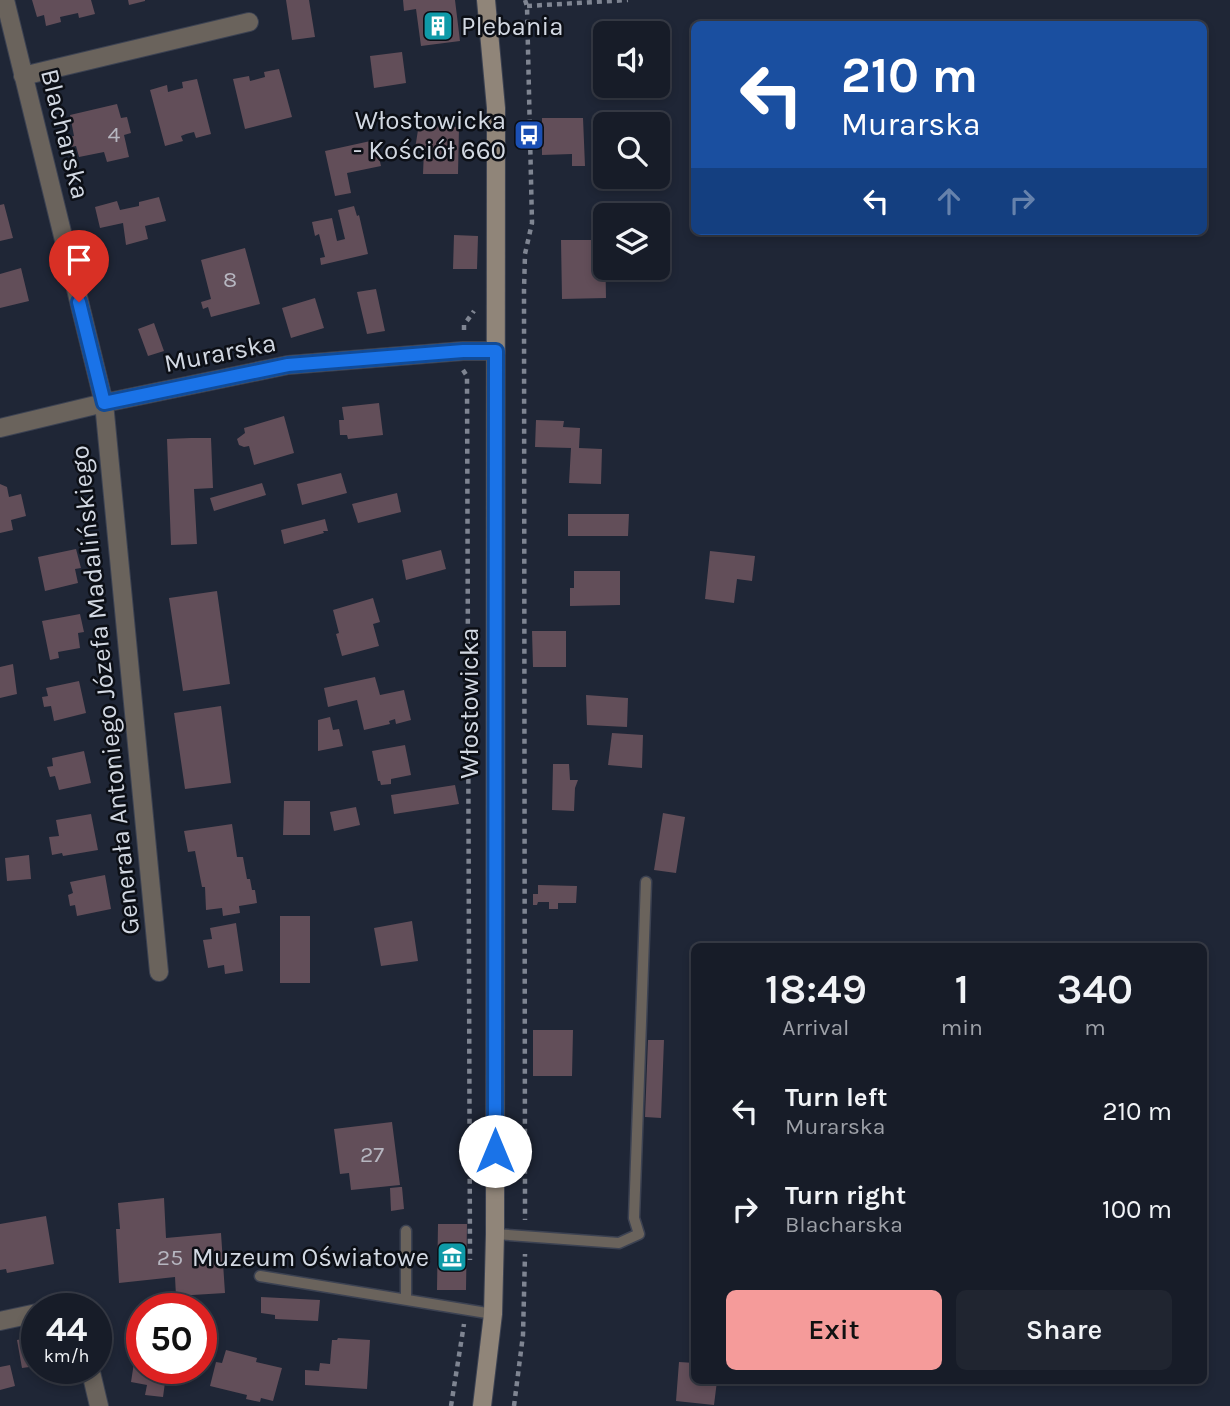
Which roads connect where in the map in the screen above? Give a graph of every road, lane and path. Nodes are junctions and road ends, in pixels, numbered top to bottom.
1 (5, 0) edge
2 (486, 0) edge
3 (628, 0) edge
4 (526, 3) edge
5 (249, 22) dead end
6 (23, 76) junction
7 (478, 304) dead end
8 (463, 351) junction
9 (496, 351) junction
10 (104, 403) junction
11 (0, 428) edge
12 (646, 882) dead end
13 (159, 972) dead end
14 (405, 1231) dead end
15 (495, 1234) junction
16 (525, 1237) junction
17 (470, 1270) dead end
18 (260, 1276) dead end
19 (406, 1299) junction
20 (467, 1310) junction
21 (493, 1314) junction
22 (21, 1316) edge
23 (0, 1321) edge
24 (94, 1384) edge
25 (99, 1406) edge
26 (451, 1406) edge
27 (482, 1406) edge
28 (514, 1406) edge

1 - 6 street, Blacharska
2 - 9 main road, Włostowicka
3 - 4 path
4 - 16 path
5 - 6 street
6 - 10 street, Blacharska
7 - 8 path
8 - 9 street, Murarska
8 - 10 street, Murarska
8 - 17 path
9 - 15 main road, Włostowicka
10 - 11 street, Murarska
10 - 13 street, Generała Antoniego Józefa Madalińskiego
12 - 16 lane
14 - 19 lane
15 - 16 lane
15 - 21 main road, Włostowicka
16 - 28 path
18 - 19 lane
19 - 20 lane
20 - 21 lane
20 - 26 path
21 - 27 main road, Włostowicka
22 - 23 street
24 - 25 street

